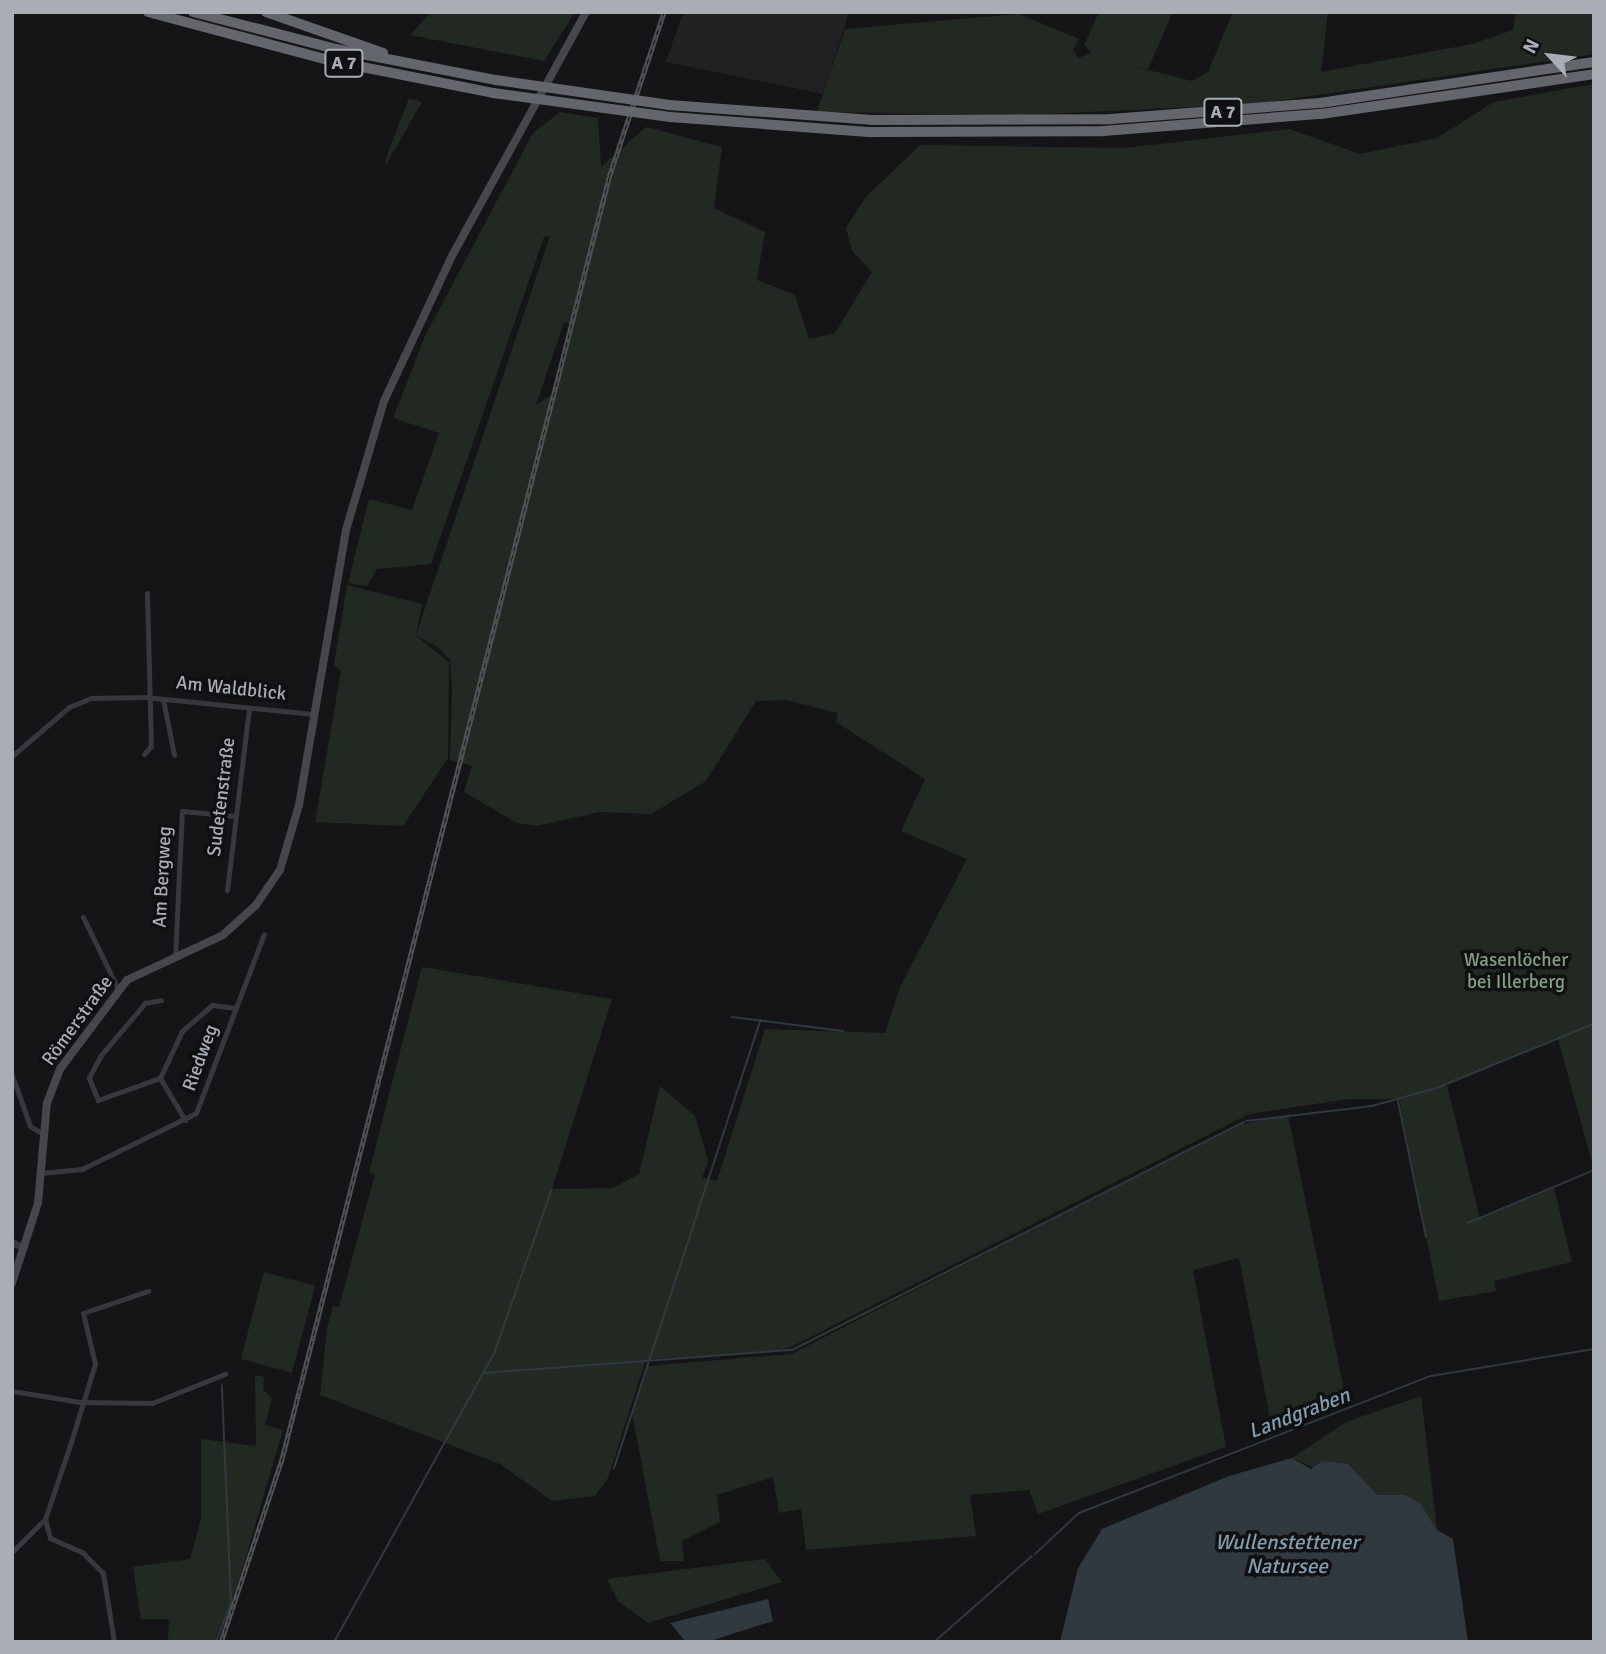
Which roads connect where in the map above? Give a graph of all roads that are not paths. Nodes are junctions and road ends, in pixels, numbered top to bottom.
1 (148, 12) edge
2 (193, 12) edge
3 (266, 12) edge
4 (586, 12) edge
5 (1594, 62) edge
6 (440, 71) junction
7 (1594, 74) edge
8 (147, 593) dead end
9 (145, 696) junction
10 (163, 699) junction
11 (249, 708) junction
12 (313, 714) junction
13 (144, 754) dead end
14 (174, 755) dead end
15 (12, 756) edge
16 (236, 816) junction
17 (228, 890) dead end
18 (83, 917) dead end
19 (264, 934) dead end
20 (175, 958) junction
21 (118, 989) junction
22 (161, 1000) dead end
23 (236, 1009) junction
24 (12, 1075) edge
25 (160, 1078) junction
26 (185, 1121) junction
27 (43, 1134) junction
28 (41, 1173) junction
29 (12, 1242) edge
30 (24, 1248) junction
31 (12, 1283) edge
32 (148, 1292) dead end
33 (225, 1374) dead end
34 (12, 1391) edge
35 (80, 1402) junction
36 (45, 1519) junction
37 (12, 1552) edge
38 (114, 1642) edge

1 - 7 highway, A 7, bridge
2 - 6 highway, A 7
3 - 6 highway
4 - 12 main road, Römerstraße
5 - 6 highway, A 7, bridge
8 - 9 street
9 - 10 street, Am Waldblick
9 - 13 street
9 - 15 street, Am Waldblick
10 - 11 street, Am Waldblick
10 - 14 street
11 - 12 street, Am Waldblick
11 - 16 street, Sudetenstraße
12 - 20 main road, Römerstraße
16 - 17 street, Sudetenstraße
16 - 20 street, Am Bergweg
18 - 21 street
19 - 23 street, Riedweg
20 - 21 main road, Römerstraße
21 - 27 main road, Römerstraße
22 - 25 street
23 - 25 street
23 - 26 street, Riedweg
24 - 27 street
25 - 26 street
26 - 28 street, Riedweg
27 - 28 main road, Römerstraße
28 - 30 main road, Römerstraße
29 - 30 street
30 - 31 main road, Römerstraße
32 - 35 street
33 - 35 street
34 - 35 street
35 - 36 street
36 - 37 street
36 - 38 street

